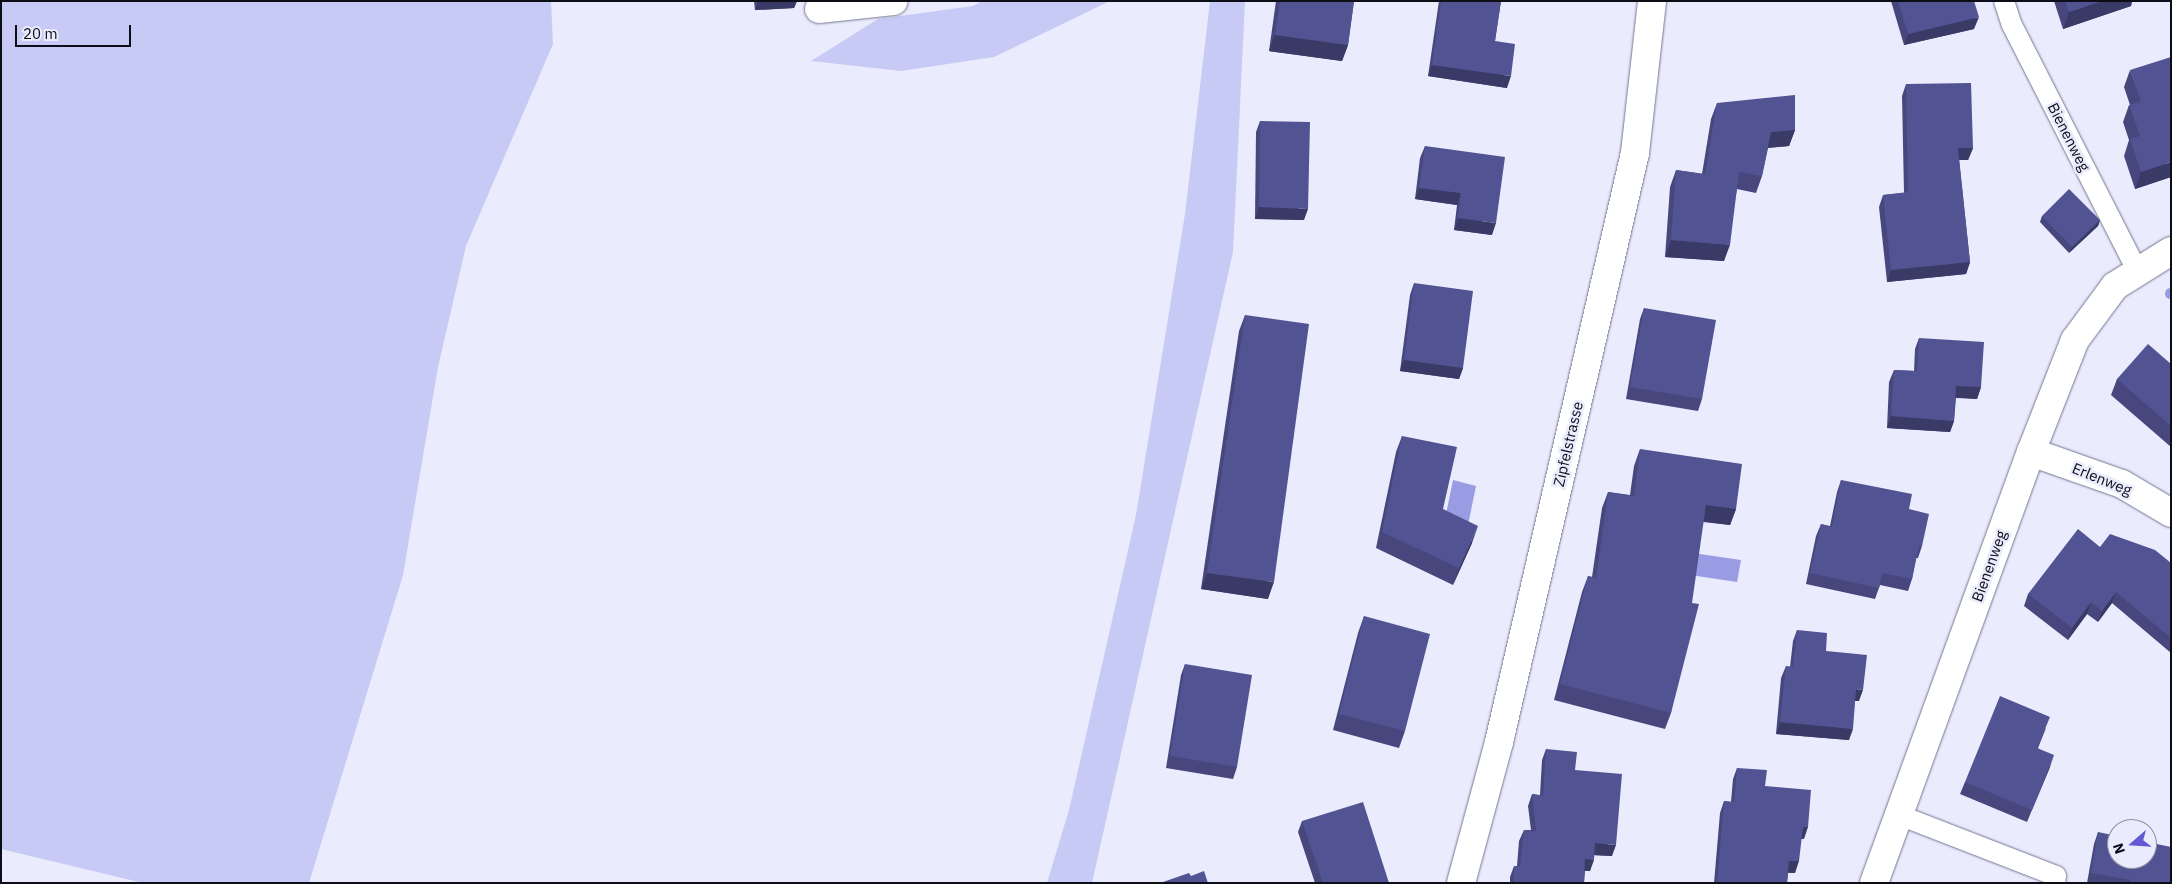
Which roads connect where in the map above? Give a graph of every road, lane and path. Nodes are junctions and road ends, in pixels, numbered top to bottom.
1 (894, 1) edge
2 (1652, 1) edge
3 (2004, 1) edge
4 (819, 9) dead end
5 (2171, 251) edge
6 (2138, 272) junction
7 (2031, 452) junction
8 (2171, 513) edge
9 (1899, 815) junction
10 (1461, 883) edge
11 (1874, 883) edge
12 (2055, 883) edge

1 - 4 street
2 - 10 street, Zipfelstrasse
3 - 6 lane, Bienenweg
5 - 6 street, Bienenweg
6 - 7 street, Bienenweg
7 - 8 street, Erlenweg
7 - 9 street, Bienenweg
9 - 11 street, Bienenweg
9 - 12 lane

